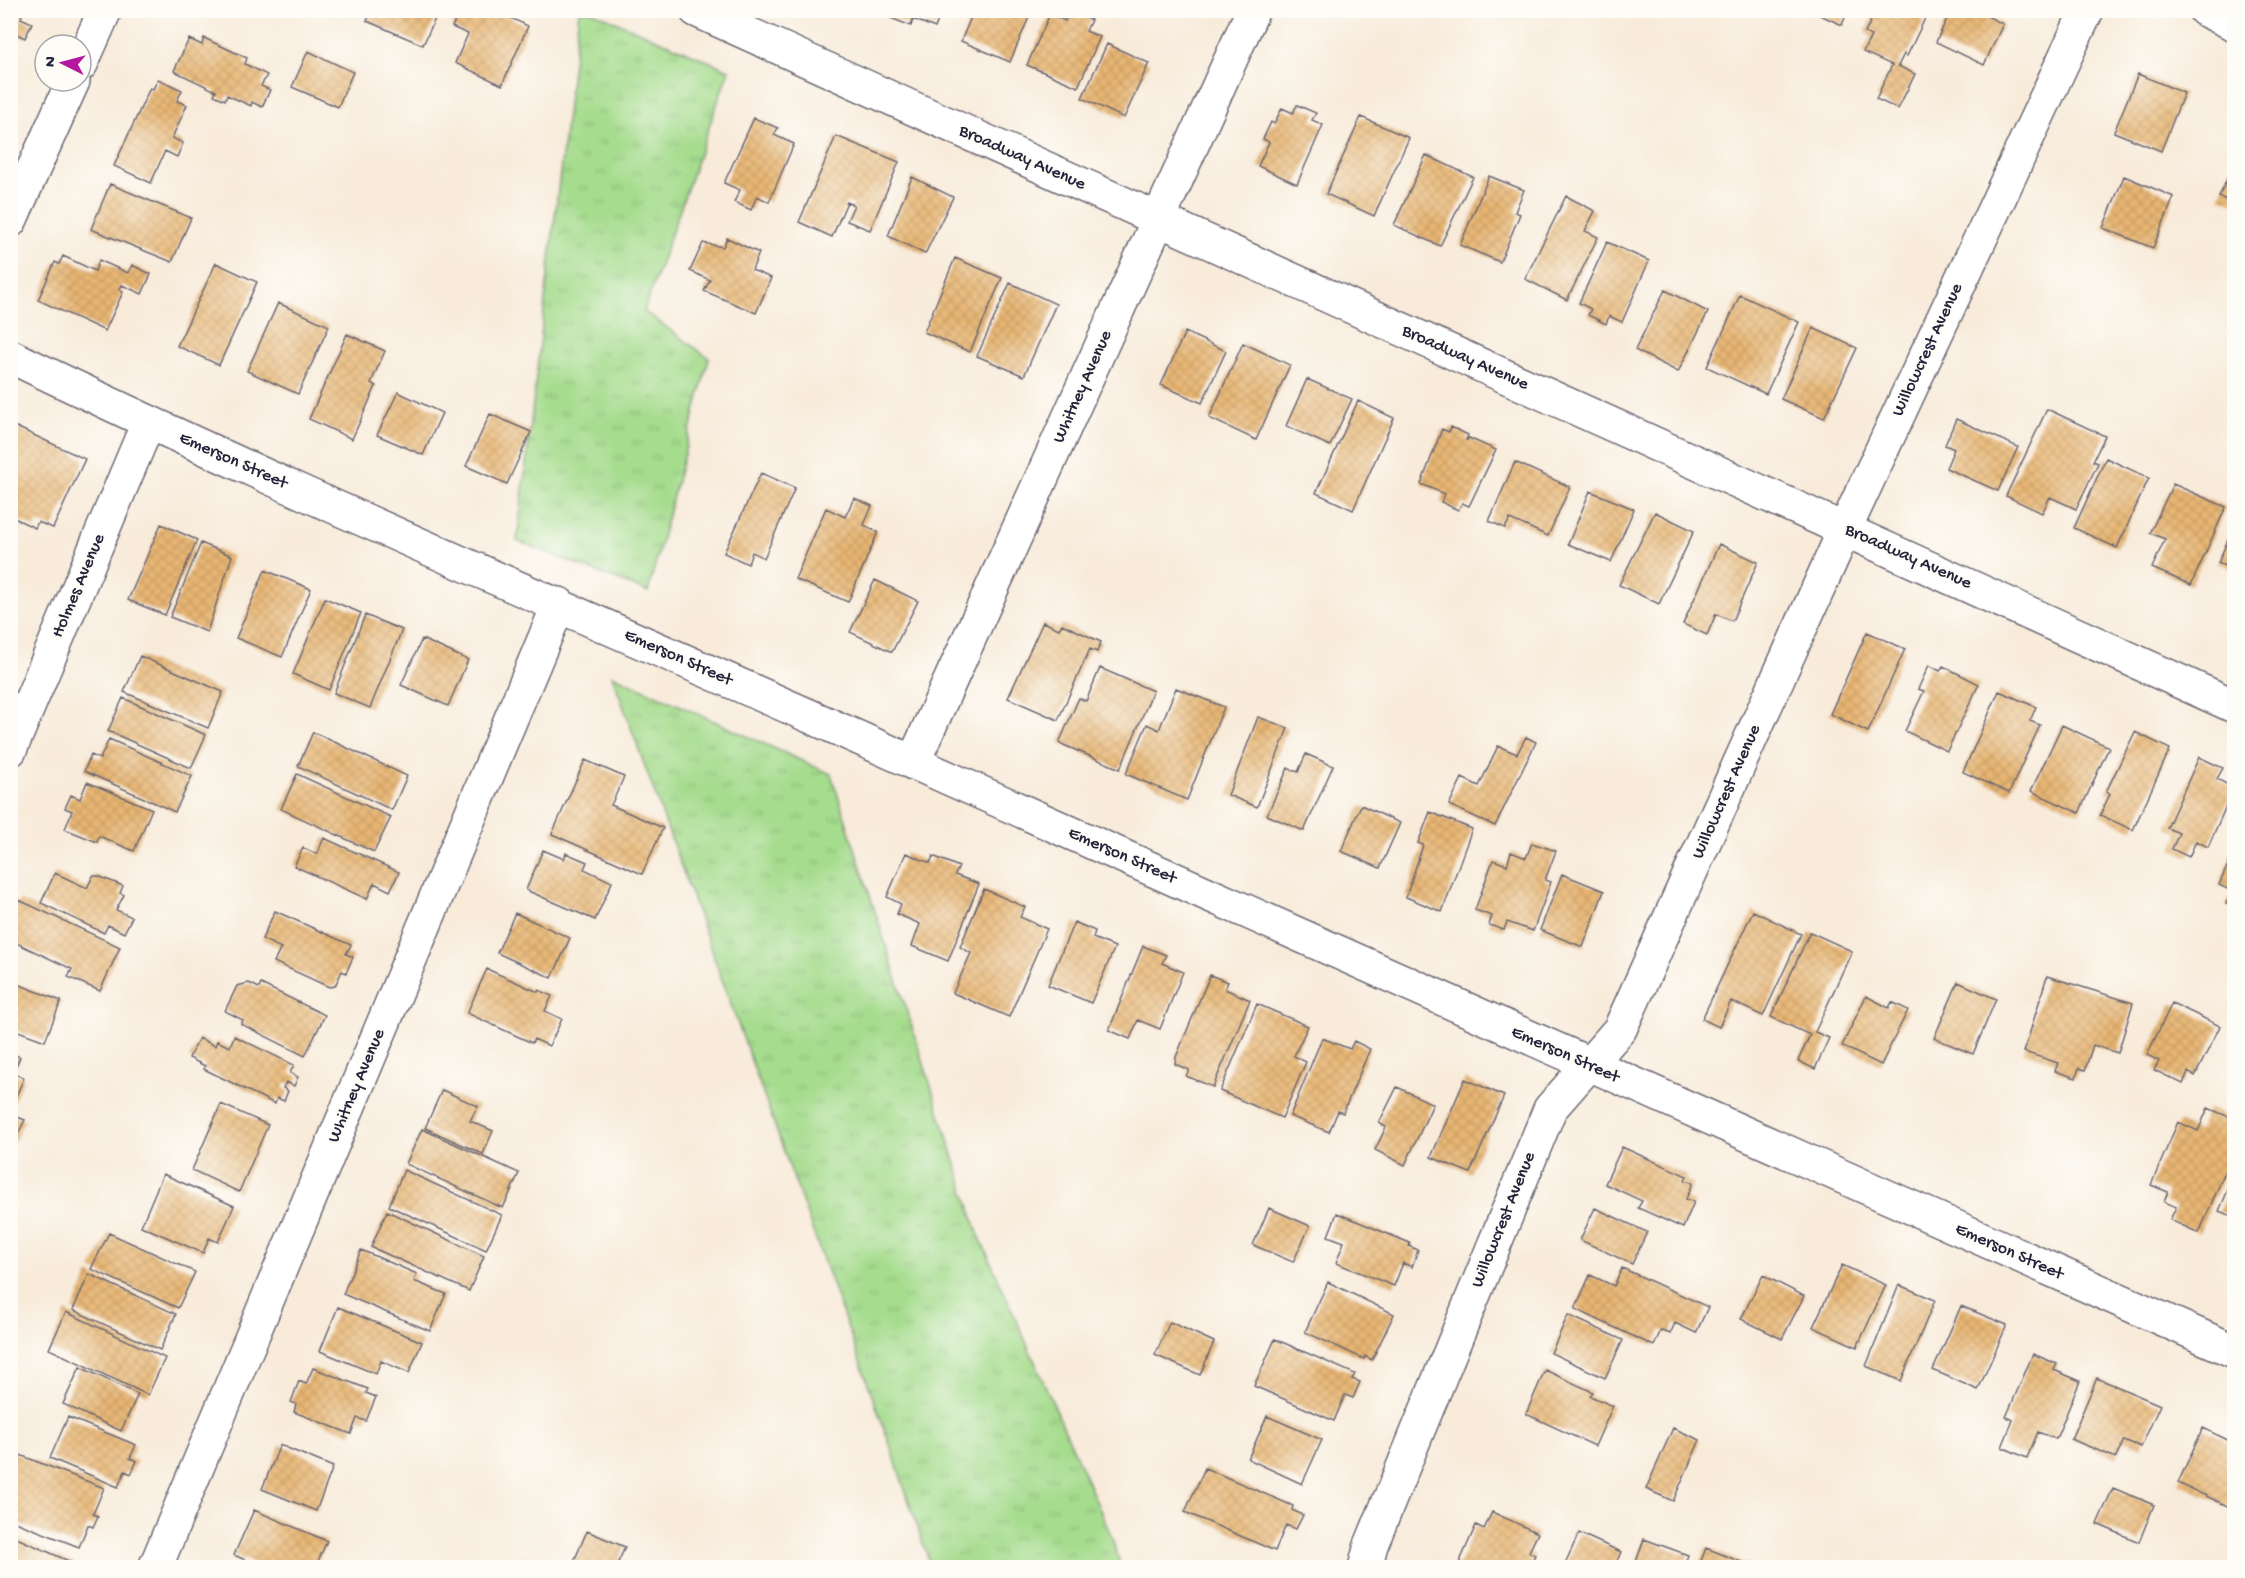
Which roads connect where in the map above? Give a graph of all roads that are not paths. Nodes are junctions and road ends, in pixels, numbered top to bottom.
1 (105, 10) edge
2 (696, 10) edge
3 (1253, 10) edge
4 (2087, 10) edge
5 (2205, 10) edge
6 (2235, 24) edge
7 (93, 37) edge
8 (68, 93) edge
9 (10, 221) edge
10 (1159, 221) junction
11 (10, 356) edge
12 (148, 423) junction
13 (1845, 529) junction
14 (559, 604) junction
15 (2235, 705) edge
16 (10, 750) edge
17 (913, 763) junction
18 (1589, 1065) junction
19 (2235, 1352) edge
20 (154, 1568) edge
21 (1365, 1568) edge

1 - 7 street
2 - 10 street, Broadway Avenue
3 - 10 street, Whitney Avenue
4 - 13 street, Willowcrest Avenue
5 - 6 street
8 - 9 street
10 - 13 street, Broadway Avenue
10 - 17 street, Whitney Avenue
11 - 12 street, Emerson Street
12 - 14 street, Emerson Street
12 - 16 street, Holmes Avenue
13 - 15 street, Broadway Avenue
13 - 18 street, Willowcrest Avenue
14 - 17 street, Emerson Street
14 - 20 street, Whitney Avenue
17 - 18 street, Emerson Street
18 - 19 street, Emerson Street
18 - 21 street, Willowcrest Avenue

